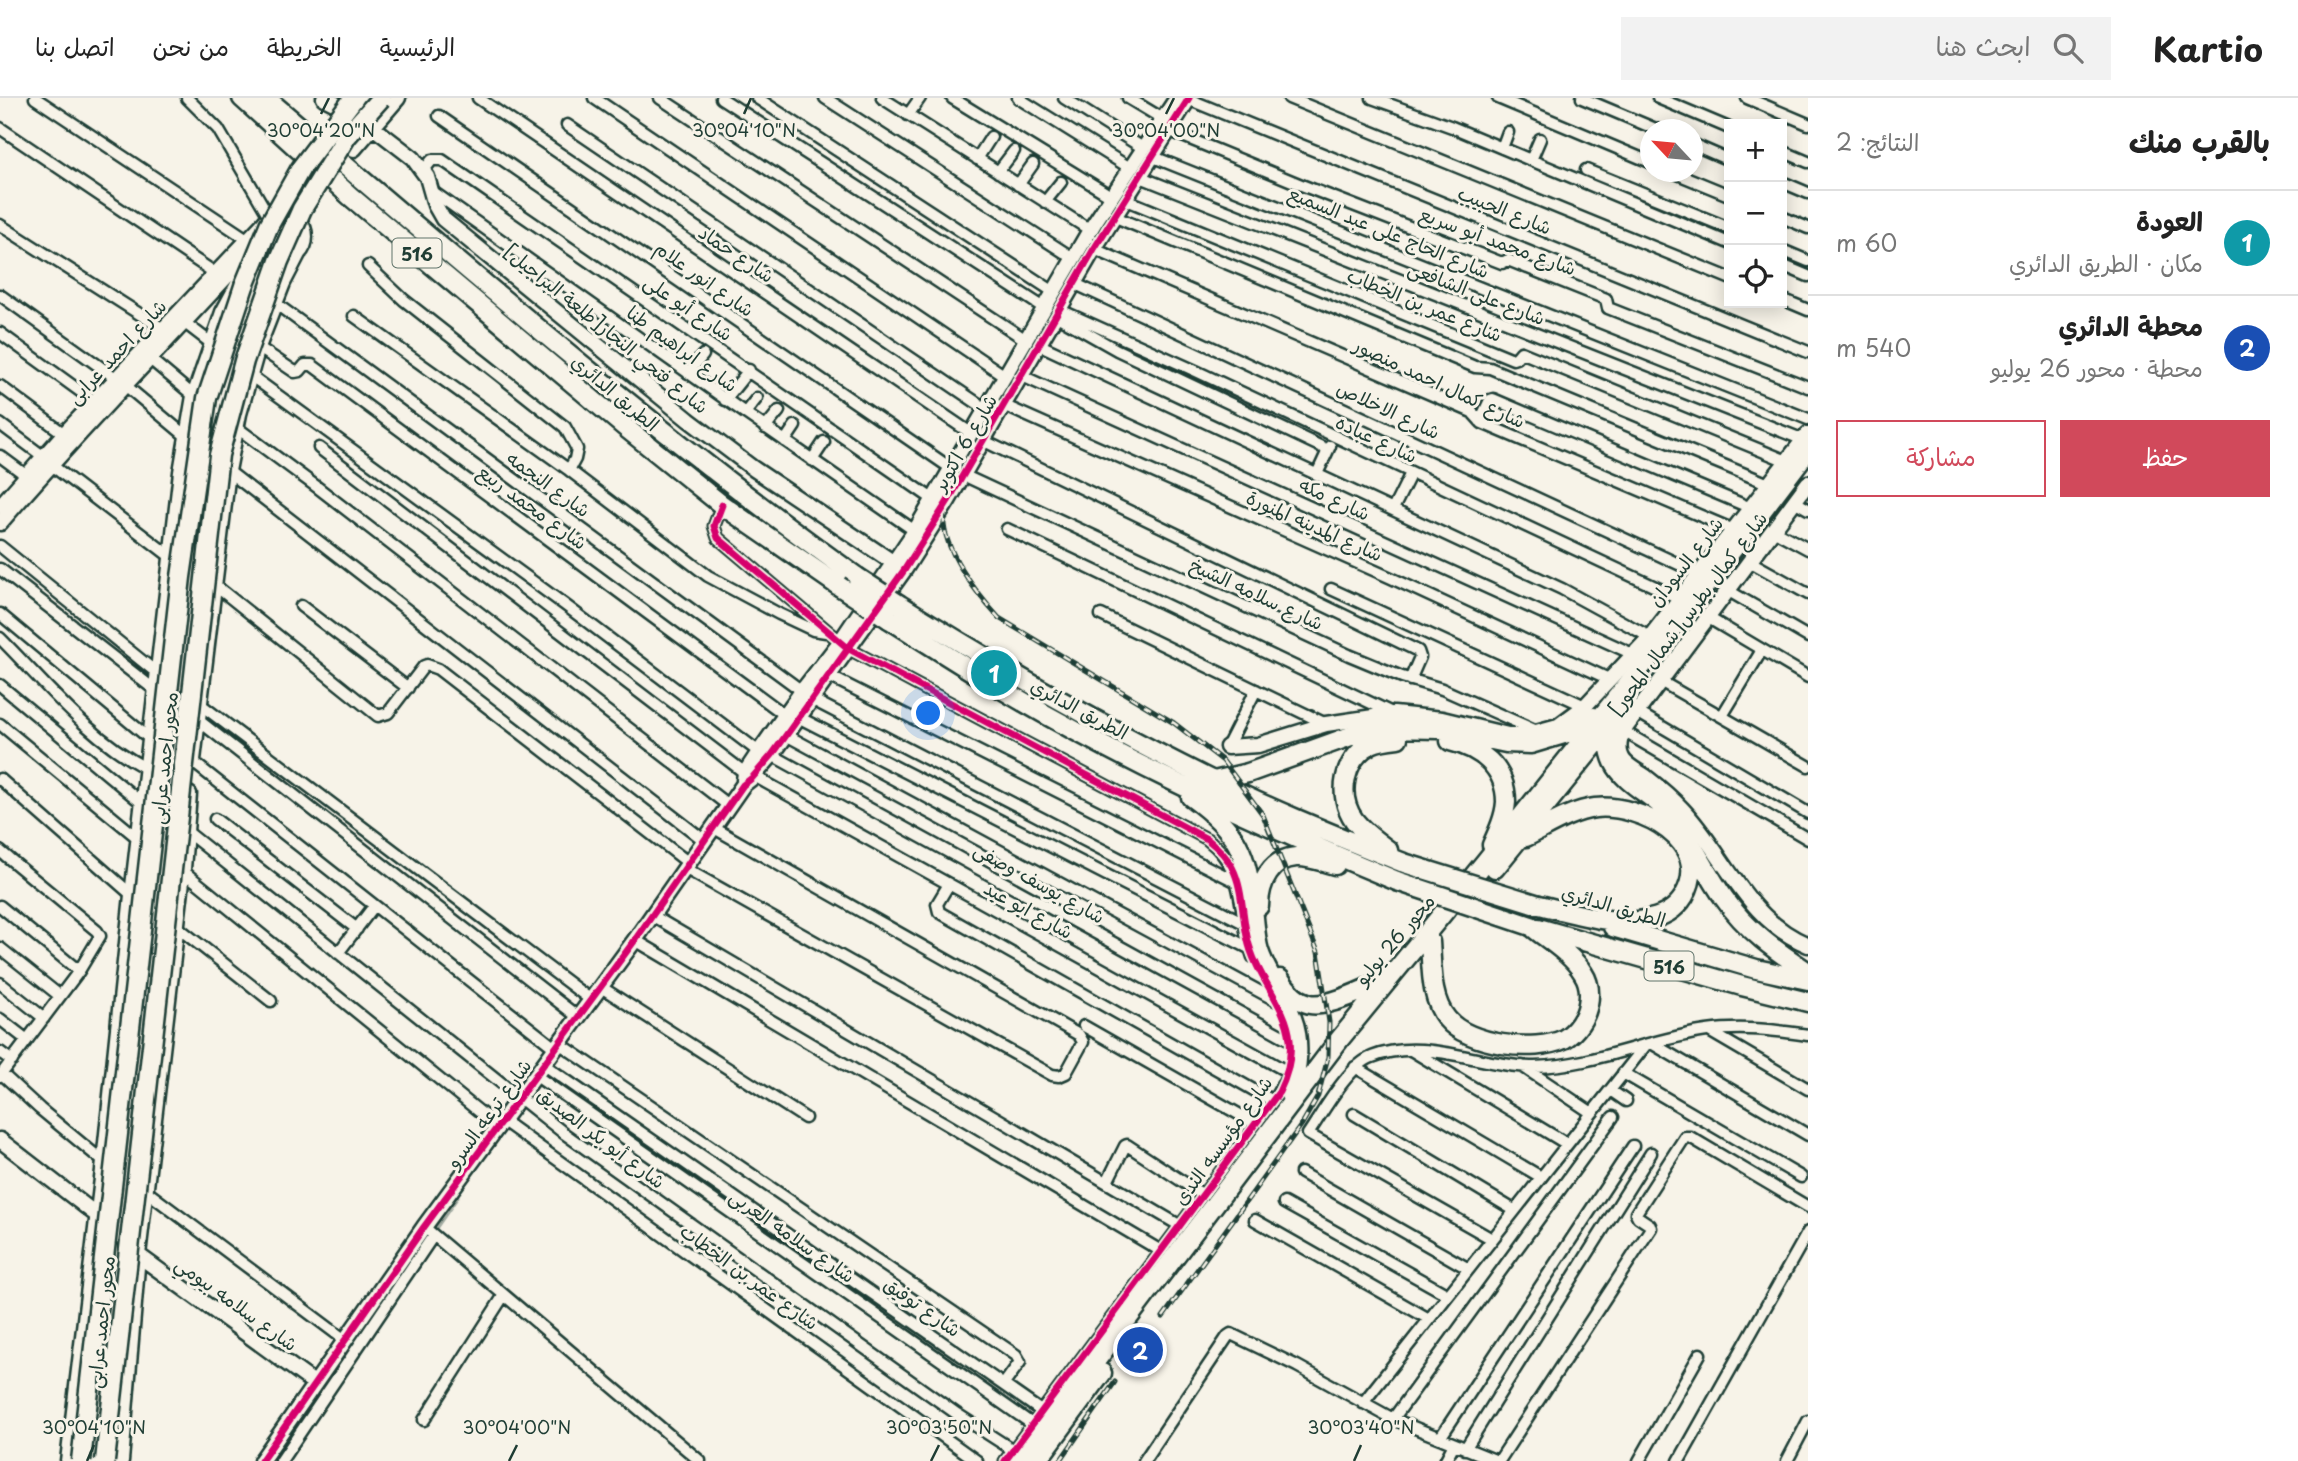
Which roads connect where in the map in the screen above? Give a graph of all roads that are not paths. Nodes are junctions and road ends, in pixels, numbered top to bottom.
1 (35, 98) edge
2 (187, 98) edge
3 (242, 98) edge
4 (266, 98) edge
5 (324, 98) edge
6 (370, 98) edge
7 (381, 98) edge
8 (398, 98) edge
9 (478, 98) edge
10 (594, 98) edge
11 (660, 98) edge
12 (721, 98) edge
13 (757, 98) edge
14 (825, 98) edge
15 (919, 98) edge
16 (952, 98) edge
17 (1018, 98) edge
18 (1064, 98) edge
19 (1128, 98) edge
20 (1181, 98) edge
21 (1289, 98) edge
22 (1372, 98) edge
23 (1498, 98) edge
24 (1582, 98) edge
25 (1658, 98) edge
26 (1747, 98) edge
27 (887, 99) edge
28 (355, 106) edge
29 (908, 115) junction
30 (439, 116) dead end
31 (1640, 122) edge
32 (1808, 124) edge
33 (567, 125) dead end
34 (1165, 125) junction
35 (1724, 126) edge
36 (372, 127) junction
37 (0, 128) edge
38 (1508, 132) dead end
39 (339, 135) tunnel mouth
40 (991, 137) dead end
41 (1540, 139) dead end
42 (1502, 148) junction
43 (354, 149) dead end
44 (1703, 149) edge
45 (1014, 151) dead end
46 (1147, 152) junction
47 (1787, 153) edge
48 (1640, 158) edge
49 (1724, 158) edge
50 (977, 159) junction
51 (1531, 160) junction
52 (1808, 162) edge
53 (1033, 164) dead end
54 (1587, 170) dead end
55 (423, 171) junction
56 (998, 172) junction
57 (1134, 172) junction
58 (1061, 182) dead end
59 (1697, 182) edge
60 (1018, 184) junction
61 (1787, 184) edge
62 (432, 191) junction
63 (1724, 193) edge
64 (1808, 193) edge
65 (1117, 197) junction
66 (1045, 202) junction
67 (276, 214) junction
68 (1113, 216) junction
69 (1787, 219) edge
70 (0, 225) edge
71 (1724, 226) edge
72 (1808, 228) edge
73 (1090, 230) junction
74 (1724, 241) edge
75 (256, 242) junction
76 (1094, 249) junction
77 (299, 252) junction
78 (1787, 252) edge
79 (1073, 258) junction
80 (1808, 261) edge
81 (368, 265) dead end
82 (1787, 267) edge
83 (215, 273) junction
84 (1724, 276) edge
85 (1808, 276) edge
86 (1068, 281) junction
87 (1054, 292) junction
88 (211, 293) junction
89 (0, 295) edge
90 (1787, 301) edge
91 (275, 303) junction
92 (225, 305) junction
93 (1808, 310) edge
94 (1050, 311) junction
95 (354, 316) dead end
96 (185, 323) junction
97 (163, 329) junction
98 (0, 333) edge
99 (1032, 342) junction
100 (211, 343) junction
101 (258, 347) junction
102 (1808, 352) edge
103 (703, 355) dead end
104 (150, 359) junction
105 (749, 370) junction
106 (688, 373) junction
107 (250, 375) junction
108 (1013, 376) junction
109 (121, 382) junction
110 (0, 386) edge
111 (1808, 387) edge
112 (194, 396) junction
113 (757, 398) dead end
114 (725, 400) junction
115 (95, 402) junction
116 (1003, 405) junction
117 (986, 409) junction
118 (779, 411) dead end
119 (745, 414) junction
120 (1808, 419) edge
121 (1480, 421) junction
122 (0, 424) edge
123 (795, 426) dead end
124 (236, 427) junction
125 (765, 428) junction
126 (68, 437) junction
127 (187, 437) junction
128 (977, 437) junction
129 (1335, 437) junction
130 (785, 441) junction
131 (1807, 441) edge
132 (824, 442) dead end
133 (318, 448) dead end
134 (1328, 450) junction
135 (0, 456) edge
136 (812, 460) junction
137 (47, 461) junction
138 (1787, 461) junction
139 (1808, 469) edge
140 (569, 470) junction
141 (229, 471) junction
142 (958, 472) junction
143 (1411, 473) junction
144 (1317, 474) junction
145 (27, 476) junction
146 (1808, 483) edge
147 (1769, 484) junction
148 (2, 500) edge
149 (934, 500) junction
150 (1794, 501) junction
151 (722, 505) junction
152 (1751, 508) junction
153 (1393, 509) junction
154 (1808, 509) edge
155 (0, 523) edge
156 (1007, 529) dead end
157 (1734, 530) junction
158 (1773, 530) junction
159 (915, 531) junction
160 (0, 546) edge
161 (1808, 549) edge
162 (171, 556) junction
163 (1749, 561) junction
164 (894, 563) junction
165 (0, 569) edge
166 (1700, 573) junction
167 (216, 586) junction
168 (1331, 589) dead end
169 (1727, 590) junction
170 (1808, 594) edge
171 (1681, 599) junction
172 (301, 606) dead end
173 (895, 612) junction
174 (0, 614) edge
175 (1101, 615) dead end
176 (1707, 617) junction
177 (828, 632) junction
178 (1808, 637) edge
179 (0, 638) edge
180 (1650, 638) junction
181 (845, 646) junction
182 (1762, 650) junction
183 (1635, 654) junction
184 (157, 673) junction
185 (829, 676) junction
186 (1808, 677) edge
187 (1409, 680) junction
188 (1611, 680) junction
189 (1660, 681) junction
190 (0, 685) edge
191 (408, 688) junction
192 (155, 690) junction
193 (1256, 690) junction
194 (806, 695) junction
195 (200, 704) junction
196 (1585, 706) junction
197 (1609, 708) junction
198 (1637, 712) junction
199 (1394, 714) junction
200 (792, 716) junction
201 (1722, 716) junction
202 (198, 720) junction
203 (0, 724) edge
204 (1325, 724) junction
205 (1615, 731) junction
206 (1540, 732) junction
207 (786, 735) junction
208 (150, 739) junction
209 (1227, 747) joint
210 (766, 753) junction
211 (193, 762) junction
212 (1808, 765) edge
213 (147, 769) junction
214 (748, 778) junction
215 (0, 779) edge
216 (1206, 790) junction
217 (143, 804) junction
218 (729, 807) junction
219 (1808, 813) edge
220 (215, 819) dead end
221 (714, 828) junction
222 (186, 831) junction
223 (139, 839) junction
224 (1808, 839) edge
225 (1520, 840) junction
226 (705, 841) junction
227 (0, 851) edge
228 (1485, 862) junction
229 (1404, 863) junction
230 (688, 866) junction
231 (183, 872) junction
232 (1397, 881) junction
233 (1237, 882) junction
234 (949, 884) junction
235 (132, 895) junction
236 (1539, 905) junction
237 (0, 906) edge
238 (374, 906) junction
239 (653, 916) junction
240 (1244, 923) junction
241 (176, 926) junction
242 (1531, 926) junction
243 (357, 929) junction
244 (635, 940) junction
245 (1430, 942) junction
246 (1808, 945) edge
247 (0, 947) edge
248 (1249, 948) junction
249 (338, 953) junction
250 (79, 971) junction
251 (1808, 972) edge
252 (1388, 979) junction
253 (1808, 980) edge
254 (0, 983) edge
255 (601, 987) junction
256 (60, 996) junction
257 (591, 1000) junction
258 (271, 1001) dead end
259 (1277, 1001) junction
260 (1808, 1002) edge
261 (578, 1017) junction
262 (44, 1018) junction
263 (0, 1019) edge
264 (1084, 1026) dead end
265 (1707, 1031) junction
266 (1808, 1035) edge
267 (27, 1040) junction
268 (1290, 1040) junction
269 (1649, 1045) junction
270 (560, 1046) junction
271 (1409, 1049) junction
272 (0, 1052) edge
273 (12, 1061) junction
274 (1522, 1066) junction
275 (1355, 1067) junction
276 (543, 1072) junction
277 (1288, 1072) junction
278 (1623, 1073) junction
279 (1, 1075) edge
280 (1808, 1089) edge
281 (1610, 1090) junction
282 (523, 1101) junction
283 (1626, 1101) dead end
284 (1281, 1103) junction
285 (1592, 1113) junction
286 (1354, 1114) dead end
287 (1614, 1116) dead end
288 (805, 1118) dead end
289 (503, 1124) junction
290 (1256, 1124) junction
291 (1808, 1135) edge
292 (0, 1140) edge
293 (1567, 1144) junction
294 (1633, 1146) dead end
295 (1651, 1153) dead end
296 (104, 1162) junction
297 (1301, 1173) dead end
298 (1541, 1177) junction
299 (1801, 1177) dead end
300 (1107, 1182) junction
301 (146, 1191) junction
302 (1203, 1195) junction
303 (1284, 1203) dead end
304 (1808, 1208) edge
305 (1514, 1210) junction
306 (98, 1216) junction
307 (1255, 1220) dead end
308 (1179, 1225) junction
309 (428, 1231) junction
310 (1808, 1232) edge
311 (1492, 1239) junction
312 (1161, 1251) junction
313 (138, 1255) junction
314 (1469, 1269) junction
315 (1448, 1295) junction
316 (504, 1296) junction
317 (1429, 1319) junction
318 (345, 1340) junction
319 (1700, 1354) dead end
320 (314, 1383) junction
321 (1004, 1384) junction
322 (1363, 1403) junction
323 (1041, 1410) junction
324 (1393, 1419) junction
325 (424, 1420) dead end
326 (1808, 1421) edge
327 (1032, 1424) junction
328 (1440, 1438) junction
329 (1454, 1444) junction
330 (1465, 1449) junction
331 (1016, 1456) edge
332 (68, 1461) edge
333 (80, 1461) edge
334 (105, 1461) edge
335 (121, 1461) edge
336 (261, 1461) edge
337 (281, 1461) edge
338 (700, 1461) edge
339 (977, 1461) edge
340 (1005, 1461) edge
341 (1037, 1461) edge
342 (1144, 1461) edge
343 (1445, 1461) edge
344 (1498, 1461) edge
345 (1639, 1461) edge
346 (1679, 1461) edge
347 (1787, 1461) edge

1 - 75 street
2 - 67 street
3 - 151 highway, الطريق الدائري / 516
4 - 173 highway, الطريق الدائري / 516, bridge
5 - 28 street, شارع فتحي النجار[طلعة البراجيل]
6 - 28 street
7 - 334 highway, محور احمد عرابى, bridge
8 - 36 street
9 - 128 street, شارع حماد
10 - 108 street, شارع مكه
11 - 99 street
12 - 94 street
13 - 87 street
14 - 79 street
15 - 29 street
16 - 65 street
17 - 57 street, شارع على الشافعى
18 - 46 street, شارع الحاج على عبد السميع
19 - 34 street
20 - 34 street, شارع 6 اكتوبر
20 - 102 street, شارع الحبيب
21 - 84 street
22 - 42 street
23 - 48 street
24 - 31 street
25 - 35 street
26 - 32 street
27 - 29 street
28 - 36 street, شارع فتحي النجار[طلعة البراجيل]
28 - 39 street
28 - 333 highway, محور احمد عرابى, bridge
29 - 50 street
30 - 142 street, شارع انور علام
33 - 117 street
34 - 46 street, شارع 6 اكتوبر
34 - 111 street, شارع محمد أبو سريع
36 - 43 street
36 - 55 street, شارع فتحي النجار[طلعة البراجيل]
37 - 83 street
38 - 42 street
40 - 50 street
41 - 51 street
42 - 51 street
44 - 49 street
45 - 56 street
46 - 57 street, شارع 6 اكتوبر
46 - 120 street, شارع الحاج على عبد السميع
47 - 52 street
50 - 56 street
51 - 74 street
53 - 60 street
54 - 71 street
55 - 62 street, شارع فتحي النجار[طلعة البراجيل]
55 - 105 street, شارع أبو على
56 - 60 street
57 - 65 street, شارع 6 اكتوبر
57 - 131 street, شارع على الشافعى
58 - 66 street
59 - 63 street
60 - 66 street
61 - 64 street
62 - 106 street, شارع ابراهيم طنا
62 - 164 street, شارع فتحي النجار[طلعة البراجيل]
65 - 68 street, شارع 6 اكتوبر
65 - 73 street, شارع 6 اكتوبر
65 - 138 street, شارع عمر بن الخطاب
66 - 73 street
67 - 75 street
67 - 77 street
68 - 76 street, شارع 6 اكتوبر
68 - 147 street
69 - 72 street
70 - 97 street
73 - 79 street, شارع 6 اكتوبر
75 - 77 street
75 - 83 street, شارع احمد عرابى
75 - 88 street, شارع احمد عرابى
75 - 92 street
76 - 86 street, شارع 6 اكتوبر
76 - 121 street, شارع كمال احمد منصور
77 - 91 street
78 - 80 street
79 - 86 street, شارع 6 اكتوبر
81 - 140 street
82 - 85 street
83 - 97 street, شارع احمد عرابى
86 - 87 street, شارع 6 اكتوبر
86 - 94 street, شارع 6 اكتوبر
86 - 166 street, شارع الاخلاص
87 - 94 street, شارع 6 اكتوبر
88 - 92 street
88 - 96 street, شارع احمد عرابى
89 - 109 street
90 - 93 street
91 - 101 street
91 - 194 street, شارع النجمه
92 - 100 street
94 - 99 street, شارع 6 اكتوبر
94 - 129 street, شارع عباده
94 - 134 street
95 - 140 street
96 - 100 street
96 - 104 street, شارع احمد عرابى
97 - 109 street, شارع احمد عرابى
98 - 115 street
99 - 108 street, شارع 6 اكتوبر
99 - 144 street
100 - 112 street
101 - 107 street
101 - 200 street, شارع محمد ربيع
103 - 106 street
104 - 109 street, شارع احمد عرابى
104 - 112 street
105 - 114 street
105 - 149 street, شارع أبو على
106 - 114 street, شارع ابراهيم طنا
107 - 124 street
107 - 210 street, شارع يوسف وصفى
108 - 116 street, شارع 6 اكتوبر
108 - 117 street, شارع 6 اكتوبر
108 - 183 street, شارع مكه
109 - 115 street, شارع احمد عرابى
109 - 126 street, شارع احمد عرابى
109 - 127 street
110 - 126 street
112 - 127 street
113 - 119 street
114 - 119 street, شارع ابراهيم طنا
115 - 126 street, شارع احمد عرابى
116 - 128 street, شارع 6 اكتوبر
116 - 188 street, شارع المدينه المنورة
117 - 128 street, شارع 6 اكتوبر
118 - 125 street
119 - 125 street, شارع ابراهيم طنا
121 - 152 street
121 - 157 street, شارع كمال احمد منصور
122 - 137 street
123 - 130 street
124 - 141 street
124 - 218 street
125 - 130 street, شارع ابراهيم طنا
126 - 137 street, شارع احمد عرابى
127 - 162 street
128 - 142 street, شارع 6 اكتوبر
128 - 187 street, شارع حماد
129 - 134 street
129 - 143 street, شارع عباده
130 - 136 street, شارع ابراهيم طنا
131 - 138 street, شارع السودان
131 - 197 highway, محور 26 يوليو
132 - 136 street
133 - 214 street, شارع ابو عيد
134 - 144 street
135 - 145 street
136 - 159 street, شارع ابراهيم طنا
137 - 145 street, شارع احمد عرابى
137 - 155 street, شارع احمد عرابى
137 - 162 street
138 - 147 street, شارع السودان
139 - 205 highway, محور 26 يوليو
140 - 177 street
141 - 167 street
141 - 226 street
142 - 149 street, شارع 6 اكتوبر
142 - 181 street, شارع 6 اكتوبر
142 - 187 street, شارع سلامه الشيخ
143 - 153 street
143 - 171 street, شارع عباده
144 - 153 street
145 - 148 street, شارع احمد عرابى
146 - 150 street, شارع كمال بطرس[شمال المحور]
147 - 152 street, شارع السودان
149 - 159 street, شارع 6 اكتوبر
150 - 154 street
150 - 158 street, شارع كمال بطرس[شمال المحور]
151 - 173 highway, الطريق الدائري / 516, bridge
151 - 177 street, شارع مؤسسه الندى
152 - 157 street, شارع السودان
153 - 180 street
156 - 199 street
157 - 166 street, شارع السودان
158 - 161 street
158 - 163 street, شارع كمال بطرس[شمال المحور]
159 - 164 street, شارع 6 اكتوبر
160 - 184 street
162 - 184 street
163 - 169 street, شارع كمال بطرس[شمال المحور]
163 - 170 street
164 - 181 street, شارع 6 اكتوبر
165 - 192 street
166 - 171 street, شارع السودان
167 - 191 street
167 - 195 street
168 - 196 street
169 - 176 street, شارع كمال بطرس[شمال المحور]
169 - 178 street
171 - 180 street, شارع السودان
172 - 191 street
173 - 216 highway, الطريق الدائري / 516
173 - 216 highway, الطريق الدائري / 516
174 - 208 street
175 - 193 street
176 - 182 street
176 - 189 street, شارع كمال بطرس[شمال المحور]
177 - 181 street, شارع مؤسسه الندى
179 - 213 street
180 - 183 street, شارع السودان
181 - 185 street, شارع 6 اكتوبر
181 - 194 street, شارع 6 اكتوبر
181 - 233 street, شارع مؤسسه الندى
182 - 186 street
182 - 201 street
183 - 188 street, شارع السودان
184 - 192 street
185 - 194 street, شارع 6 اكتوبر
185 - 233 street
187 - 206 street, شارع سلامه الشيخ
188 - 196 street, شارع السودان
189 - 198 street, شارع كمال بطرس[شمال المحور]
189 - 201 street
190 - 217 street
191 - 230 street
192 - 208 street
193 - 204 street
193 - 209 street
194 - 200 street, شارع 6 اكتوبر
194 - 240 street, شارع النجمه
195 - 202 street
195 - 257 street
196 - 206 street, شارع السودان
197 - 216 highway
197 - 228 highway, محور 26 يوليو
198 - 205 street, شارع كمال بطرس[شمال المحور]
198 - 219 street
199 - 204 street
199 - 206 street
200 - 207 street, شارع 6 اكتوبر
200 - 210 street, شارع 6 اكتوبر
200 - 248 street
201 - 212 street
202 - 211 street
202 - 261 street
203 - 223 street
204 - 209 street
205 - 224 street
205 - 225 highway, محور 26 يوليو
205 - 246 street, شارع كمال بطرس[شمال المحور]
205 - 251 highway
207 - 210 street, شارع 6 اكتوبر
207 - 259 street
208 - 213 street
210 - 214 street, شارع 6 اكتوبر
210 - 268 street, شارع يوسف وصفى
211 - 222 street
211 - 238 street
213 - 217 street
214 - 218 street, شارع ترعه السرو
214 - 234 street, شارع ابو عيد
215 - 235 street
216 - 229 highway, الطريق الدائري / 516
216 - 232 highway, الطريق الدائري / 516
216 - 284 highway
217 - 223 street
218 - 221 street, شارع ترعه السرو
220 - 243 street
221 - 226 street, شارع ترعه السرو
221 - 230 street
222 - 231 street
222 - 249 street, شارع أبو بكر الصديق
223 - 235 street
225 - 236 highway
225 - 245 highway, محور 26 يوليو
226 - 230 street, شارع ترعه السرو
227 - 250 street
228 - 229 highway
228 - 252 highway, محور 26 يوليو
229 - 236 highway, الطريق الدائري / 516, bridge
230 - 239 street, شارع ترعه السرو
231 - 241 street
231 - 289 street, شارع عمر بن الخطاب
232 - 242 highway, الطريق الدائري / 516, bridge
232 - 252 highway
233 - 240 street, شارع مؤسسه الندى
234 - 277 street, شارع ابو عيد
234 - 284 street
235 - 296 street
236 - 253 highway, الطريق الدائري / 516
237 - 250 street
238 - 243 street
238 - 270 street
239 - 244 street, شارع ترعه السرو
239 - 300 street
240 - 248 street, شارع مؤسسه الندى
241 - 258 street
241 - 301 street
242 - 245 highway
242 - 260 highway, الطريق الدائري / 516
243 - 249 street
244 - 255 street, شارع ترعه السرو
244 - 312 street
245 - 341 highway, محور 26 يوليو
247 - 256 street
248 - 259 street, شارع مؤسسه الندى
249 - 282 street, شارع أبو بكر الصديق
250 - 256 street
252 - 284 highway, محور 26 يوليو
254 - 262 street
255 - 257 street, شارع ترعه السرو
255 - 288 street
256 - 262 street
257 - 261 street, شارع ترعه السرو
259 - 268 street, شارع مؤسسه الندى
261 - 270 street, شارع ترعه السرو
262 - 267 street
263 - 267 street
264 - 290 street
265 - 266 street
265 - 269 street
265 - 280 street
267 - 273 street
268 - 277 street, شارع مؤسسه الندى
269 - 274 street
269 - 278 street
269 - 291 street
270 - 276 street, شارع ترعه السرو
270 - 321 street
271 - 274 street
271 - 275 street
271 - 293 street
272 - 273 street
273 - 279 street
274 - 285 street
275 - 298 street
275 - 311 street
276 - 282 street, شارع ترعه السرو
276 - 321 street, شارع توفيق
276 - 327 street, شارع سلامه العربى
277 - 284 street, شارع مؤسسه الندى
278 - 281 street
278 - 299 street
279 - 296 street
281 - 283 street
281 - 285 street
282 - 289 street, شارع ترعه السرو
282 - 331 street, شارع أبو بكر الصديق
284 - 290 street, شارع مؤسسه الندى
284 - 331 highway, محور 26 يوليو
285 - 293 street
286 - 305 street
287 - 324 street
289 - 309 street, شارع ترعه السرو
289 - 339 street, شارع عمر بن الخطاب
290 - 302 street, شارع مؤسسه الندى
292 - 306 street
293 - 298 street
294 - 328 street
295 - 330 street
296 - 306 street
297 - 314 street
298 - 305 street
300 - 302 street
300 - 308 street
301 - 313 street
301 - 318 street
302 - 308 street, شارع مؤسسه الندى
303 - 315 street
304 - 344 street
305 - 311 street
306 - 332 street
307 - 317 street
308 - 312 street, شارع مؤسسه الندى
309 - 316 street
309 - 318 street, شارع ترعه السرو
309 - 337 street, شارع ترعه السرو
310 - 346 street
311 - 314 street
312 - 323 street, شارع مؤسسه الندى
313 - 320 street, شارع سلامه بيومي
313 - 335 street
314 - 315 street
315 - 317 street
316 - 325 street
316 - 338 street
317 - 322 street
318 - 320 street, شارع ترعه السرو
319 - 345 street
320 - 336 street, شارع ترعه السرو
321 - 323 street, شارع توفيق
322 - 324 street
322 - 342 street
323 - 327 street, شارع مؤسسه الندى
324 - 328 street
326 - 347 street
327 - 331 street, شارع مؤسسه الندى
328 - 329 street
329 - 330 street
329 - 343 street
330 - 344 street
331 - 340 street, شارع مؤسسه الندى

